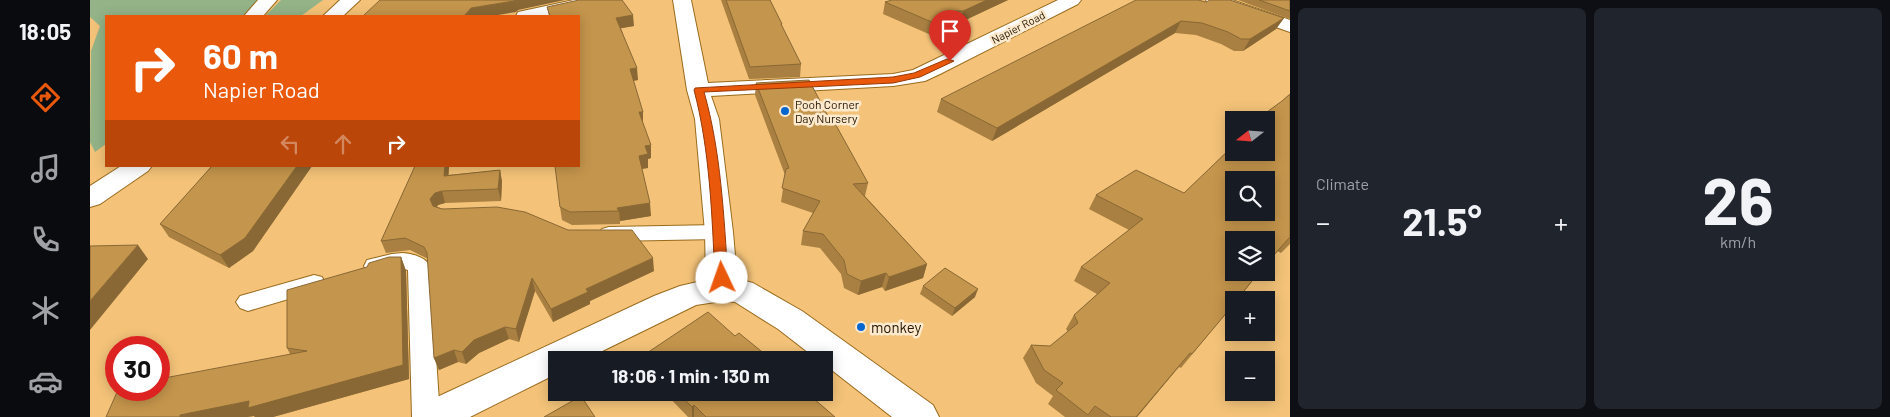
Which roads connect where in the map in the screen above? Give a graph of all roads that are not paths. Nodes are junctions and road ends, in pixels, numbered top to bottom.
1 (268, 0) edge
2 (352, 0) edge
3 (599, 0) edge
4 (682, 0) edge
5 (1072, 0) edge
6 (1215, 0) edge
7 (254, 15) edge
8 (333, 15) edge
9 (530, 15) edge
10 (1290, 26) edge
11 (698, 90) junction
12 (137, 167) edge
13 (90, 198) edge
14 (719, 232) junction
15 (590, 234) edge
16 (722, 289) junction
17 (248, 302) dead end
18 (426, 417) edge
19 (433, 417) edge
20 (920, 417) edge

1 - 7 street
2 - 8 street
3 - 9 street
4 - 11 street
5 - 11 street, Napier Road
6 - 10 street
11 - 14 street
12 - 13 street
14 - 15 lane
14 - 16 street
16 - 19 street
16 - 20 street
17 - 18 lane

